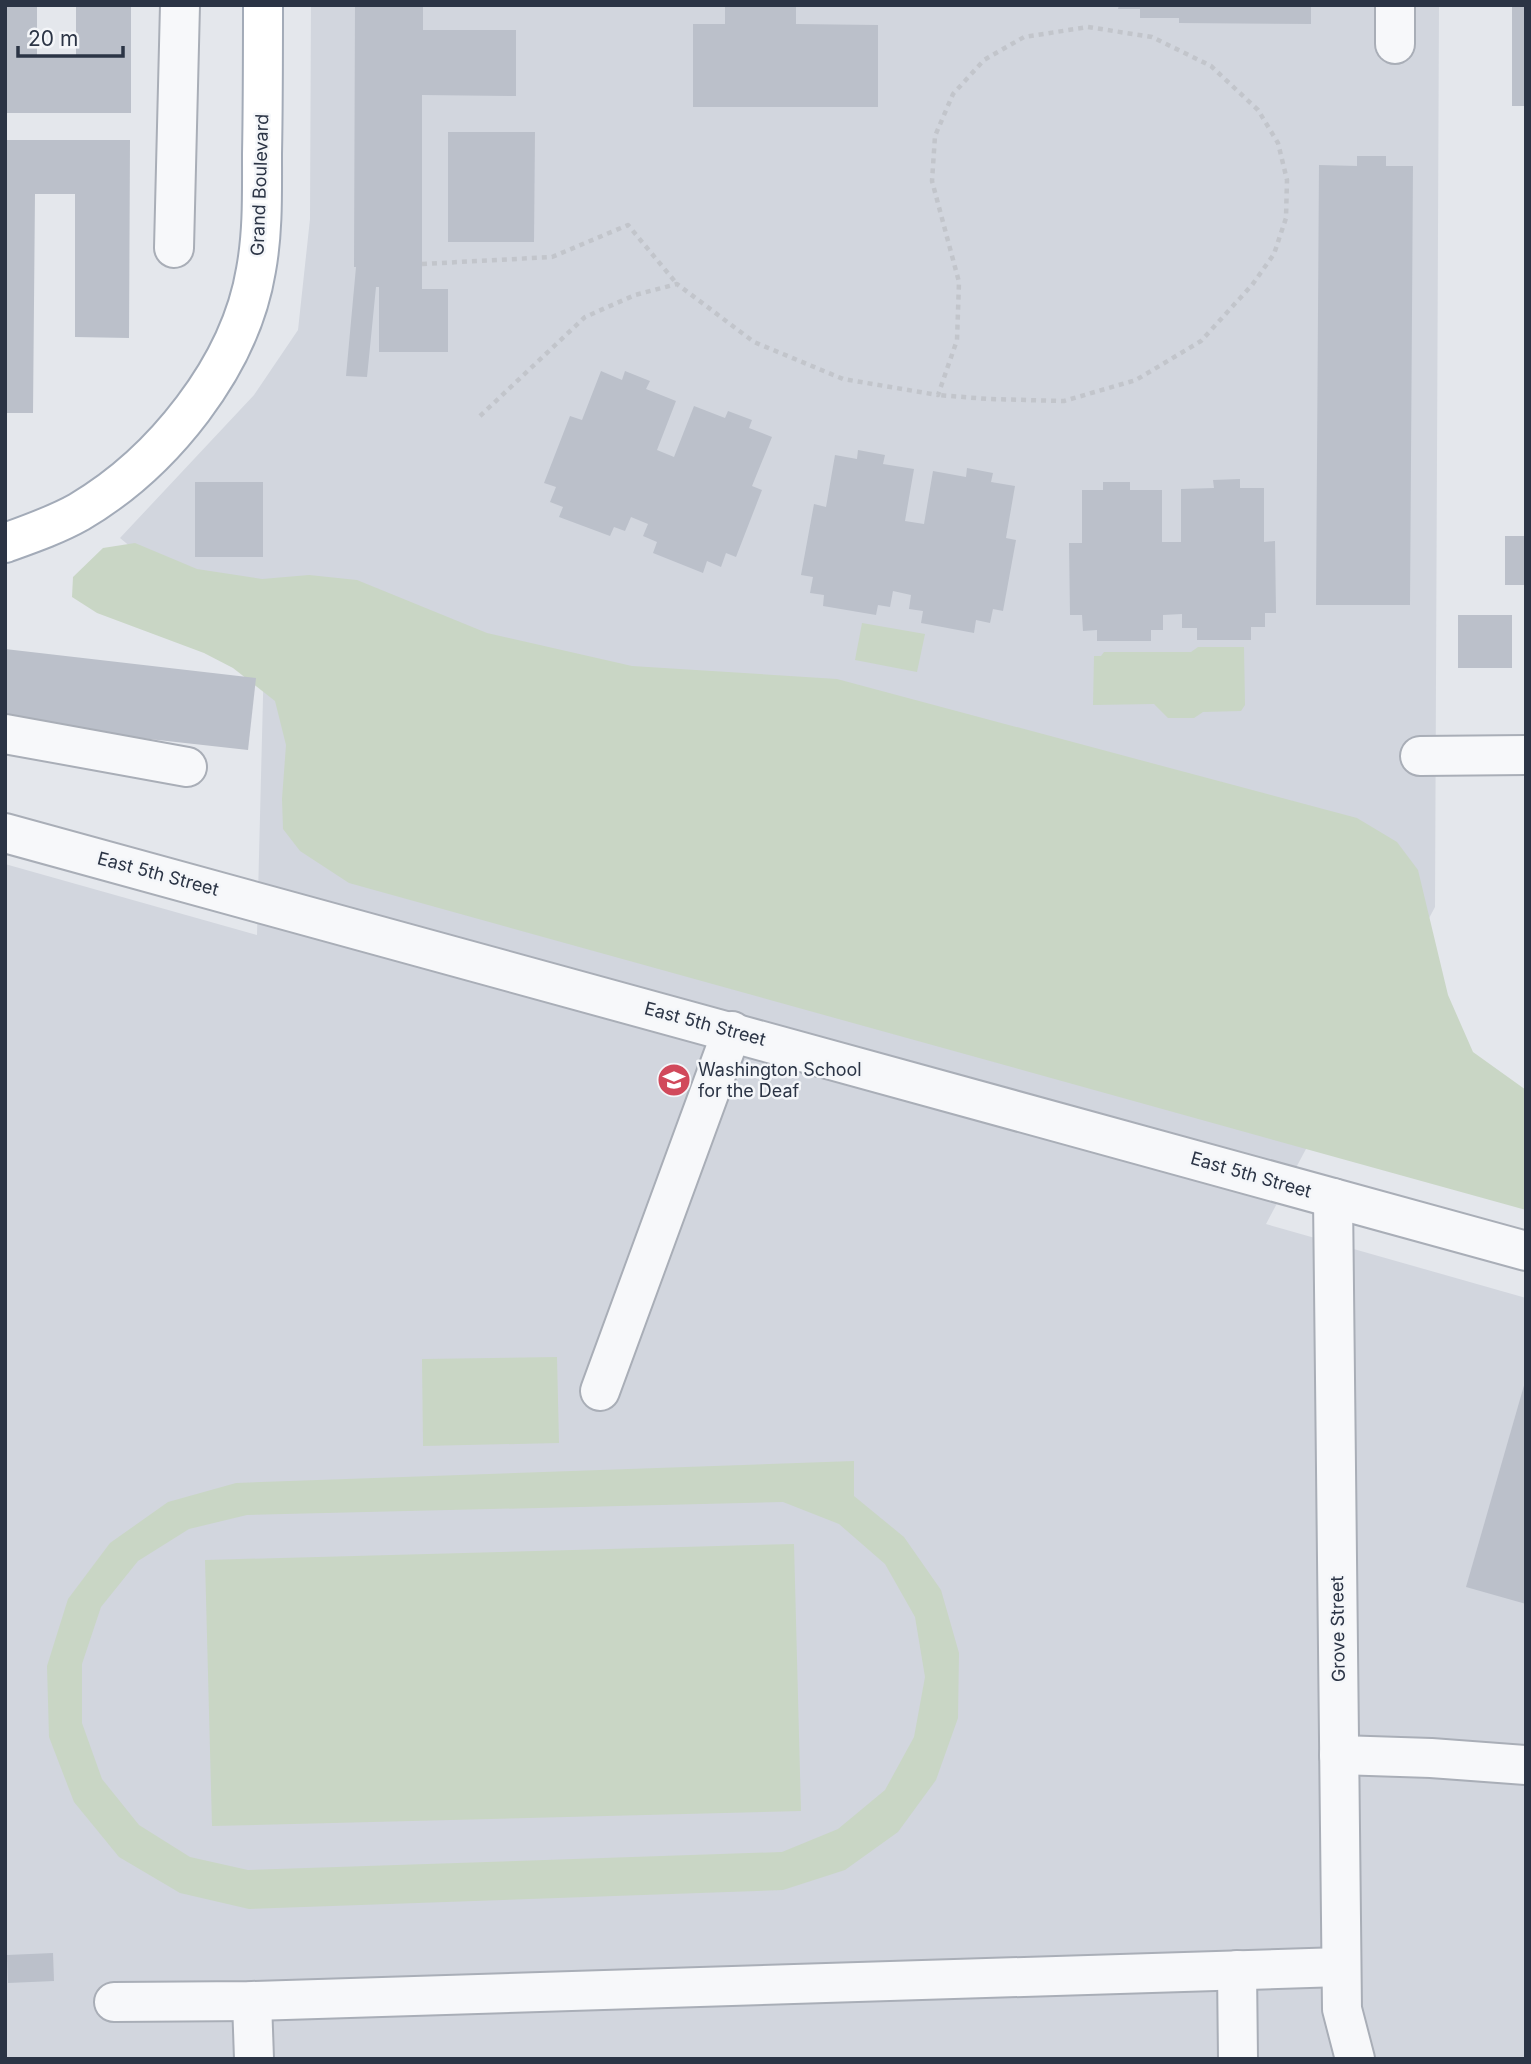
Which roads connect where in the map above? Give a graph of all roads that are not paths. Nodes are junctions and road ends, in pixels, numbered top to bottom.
1 (180, 5) edge
2 (263, 5) edge
3 (1395, 5) edge
4 (1395, 44) dead end
5 (174, 248) dead end
6 (5, 543) edge
7 (5, 734) edge
8 (1526, 755) edge
9 (1420, 756) dead end
10 (187, 767) dead end
11 (5, 833) edge
12 (732, 1031) junction
13 (1333, 1198) junction
14 (1526, 1251) edge
15 (600, 1391) dead end
16 (1339, 1755) junction
17 (1526, 1765) edge
18 (1341, 1967) junction
19 (1237, 1970) junction
20 (252, 2001) junction
21 (114, 2002) dead end
22 (254, 2059) edge
23 (1238, 2059) edge
24 (1355, 2059) edge

1 - 5 street
2 - 6 main road, Grand Boulevard
3 - 4 street
7 - 10 street
8 - 9 street
11 - 12 street, East 5th Street
12 - 13 street, East 5th Street
12 - 15 street
13 - 14 street, East 5th Street
13 - 16 street, Grove Street
16 - 17 street
16 - 18 street, Grove Street
18 - 19 street
18 - 24 street, Grove Street
19 - 20 street
19 - 23 street
20 - 21 street
20 - 22 street

